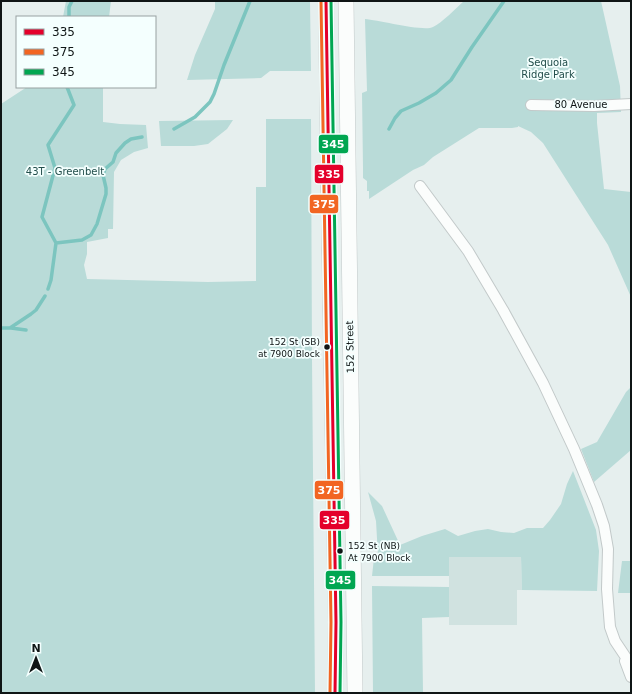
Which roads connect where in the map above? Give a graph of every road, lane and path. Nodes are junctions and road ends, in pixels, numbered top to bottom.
1 (326, 1) edge
2 (346, 1) edge
3 (631, 104) edge
4 (531, 105) dead end
5 (420, 186) dead end
6 (622, 653) junction
7 (631, 665) edge
8 (631, 677) edge
9 (335, 693) edge
10 (355, 693) edge

1 - 9 main road, 152 Street
2 - 10 main road, 152 Street
3 - 4 street, 80 Avenue
5 - 6 street
6 - 7 street
6 - 8 street

